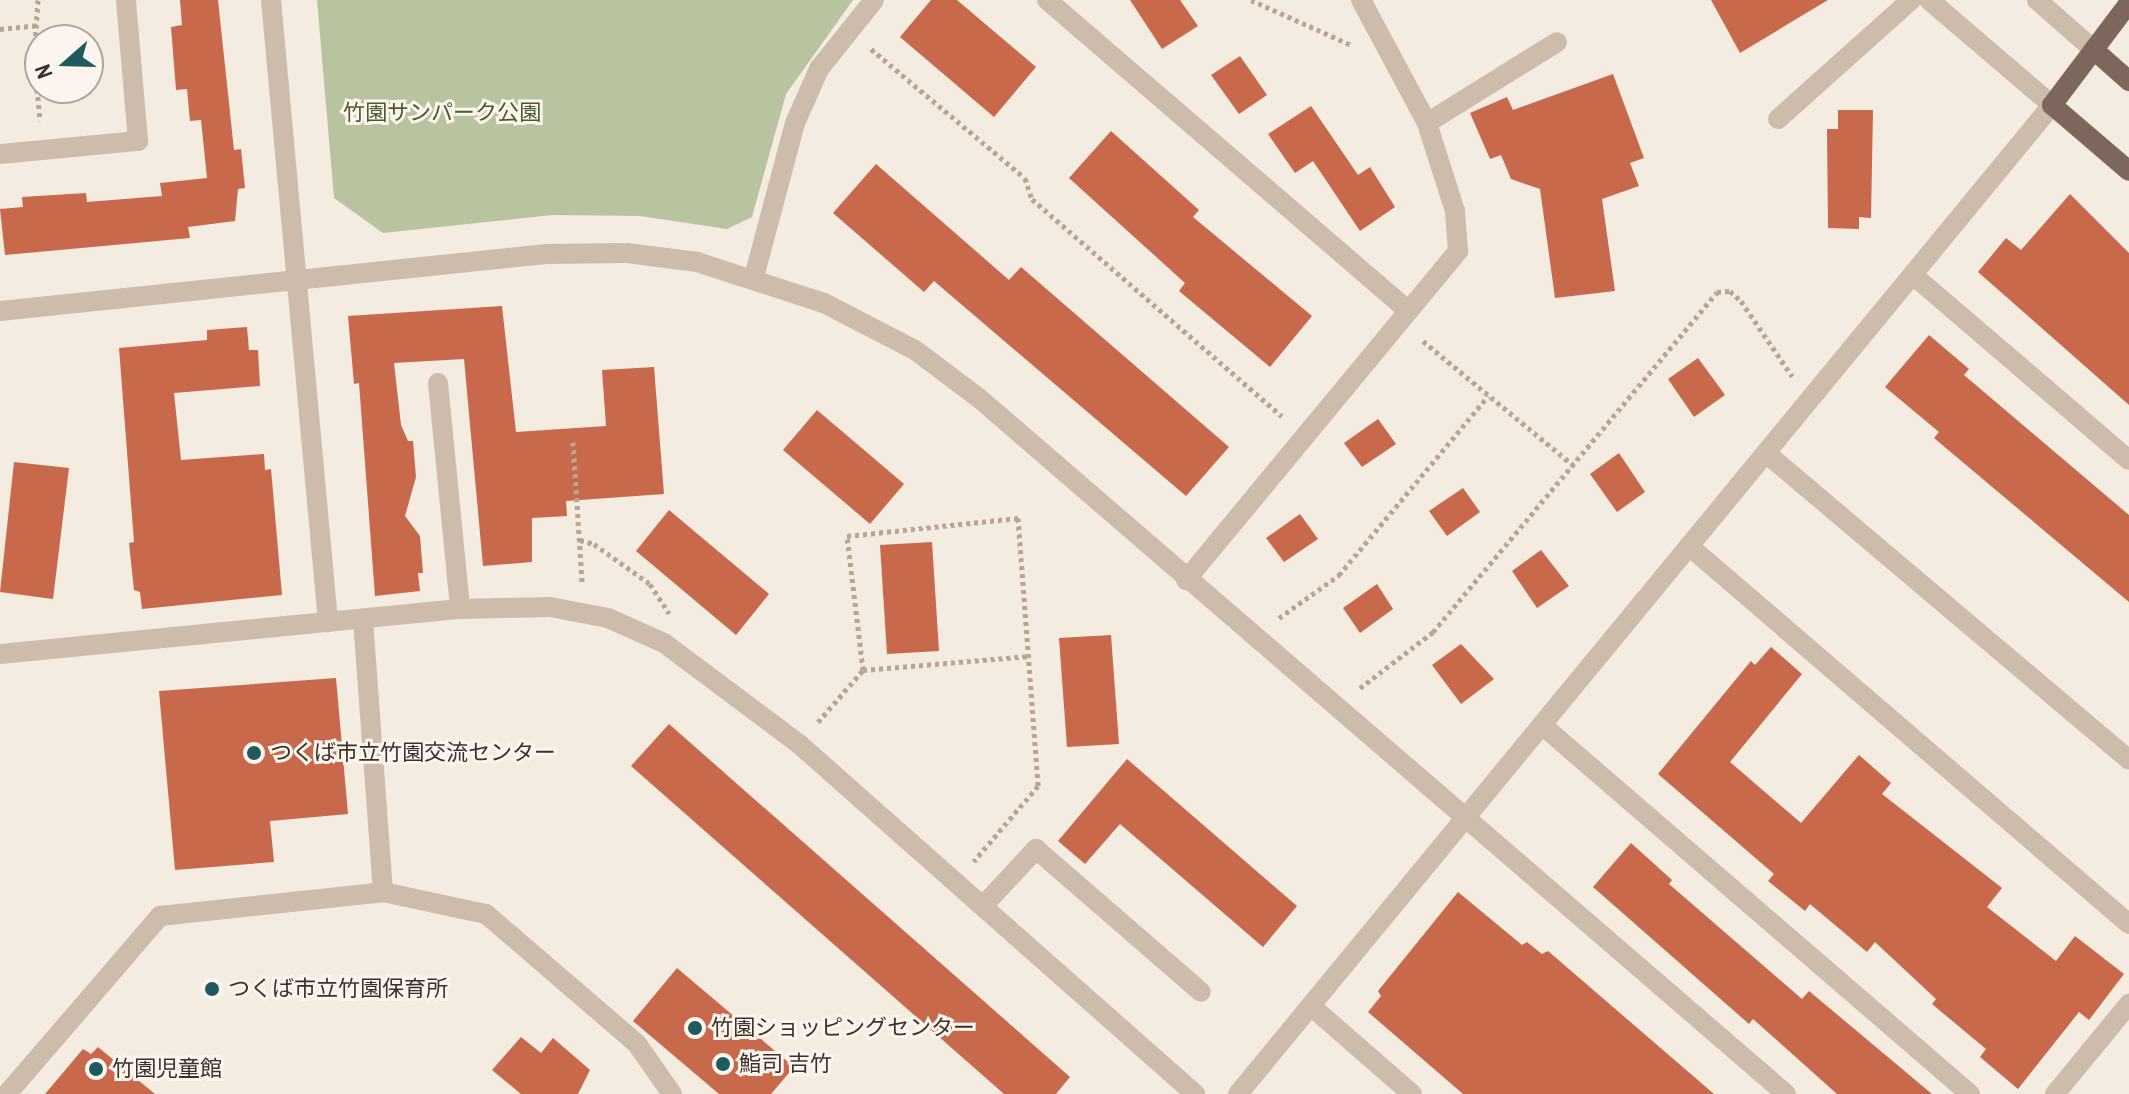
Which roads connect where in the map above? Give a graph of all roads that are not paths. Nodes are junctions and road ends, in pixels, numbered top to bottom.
1 (126, 0) edge
2 (271, 0) edge
3 (874, 0) edge
4 (1047, 0) edge
5 (1361, 0) edge
6 (1911, 0) edge
7 (1929, 0) edge
8 (2037, 0) edge
9 (2129, 3) edge
10 (1557, 42) dead end
11 (2094, 50) junction
12 (2129, 81) edge
13 (2052, 105) junction
14 (1778, 119) dead end
15 (1427, 123) junction
16 (0, 154) edge
17 (2129, 171) edge
18 (1913, 275) junction
19 (754, 277) junction
20 (297, 278) junction
21 (0, 311) edge
22 (1402, 314) junction
23 (438, 383) dead end
24 (1766, 453) junction
25 (2129, 460) edge
26 (1689, 546) junction
27 (1186, 580) junction
28 (460, 609) junction
29 (363, 619) junction
30 (328, 622) junction
31 (0, 654) edge
32 (1542, 725) junction
33 (2129, 760) edge
34 (1465, 817) junction
35 (383, 892) junction
36 (983, 906) junction
37 (2129, 924) edge
38 (1201, 992) dead end
39 (2129, 1004) edge
40 (1311, 1006) junction
41 (7, 1094) edge
42 (672, 1094) edge
43 (1195, 1094) edge
44 (1238, 1094) edge
45 (1412, 1094) edge
46 (1786, 1094) edge
47 (1970, 1094) edge
48 (2055, 1094) edge

1 - 16 street
2 - 20 street
3 - 19 street
4 - 22 street
5 - 15 street
6 - 14 street
7 - 13 street
8 - 11 street
9 - 11 main road
10 - 15 street
11 - 12 main road
11 - 13 main road
13 - 17 main road
13 - 18 street
15 - 22 street
18 - 24 street
18 - 25 street
19 - 20 street
19 - 27 street
20 - 21 street
20 - 30 street
22 - 27 street
23 - 28 street
24 - 26 street
24 - 33 street
26 - 32 street
26 - 37 street
27 - 34 street
28 - 29 street
28 - 36 street
29 - 30 street
29 - 35 street
30 - 31 street
32 - 34 street
32 - 47 street
34 - 40 street
34 - 46 street
35 - 41 street
35 - 42 street
36 - 38 street
36 - 43 street
39 - 48 street
40 - 44 street
40 - 45 street

